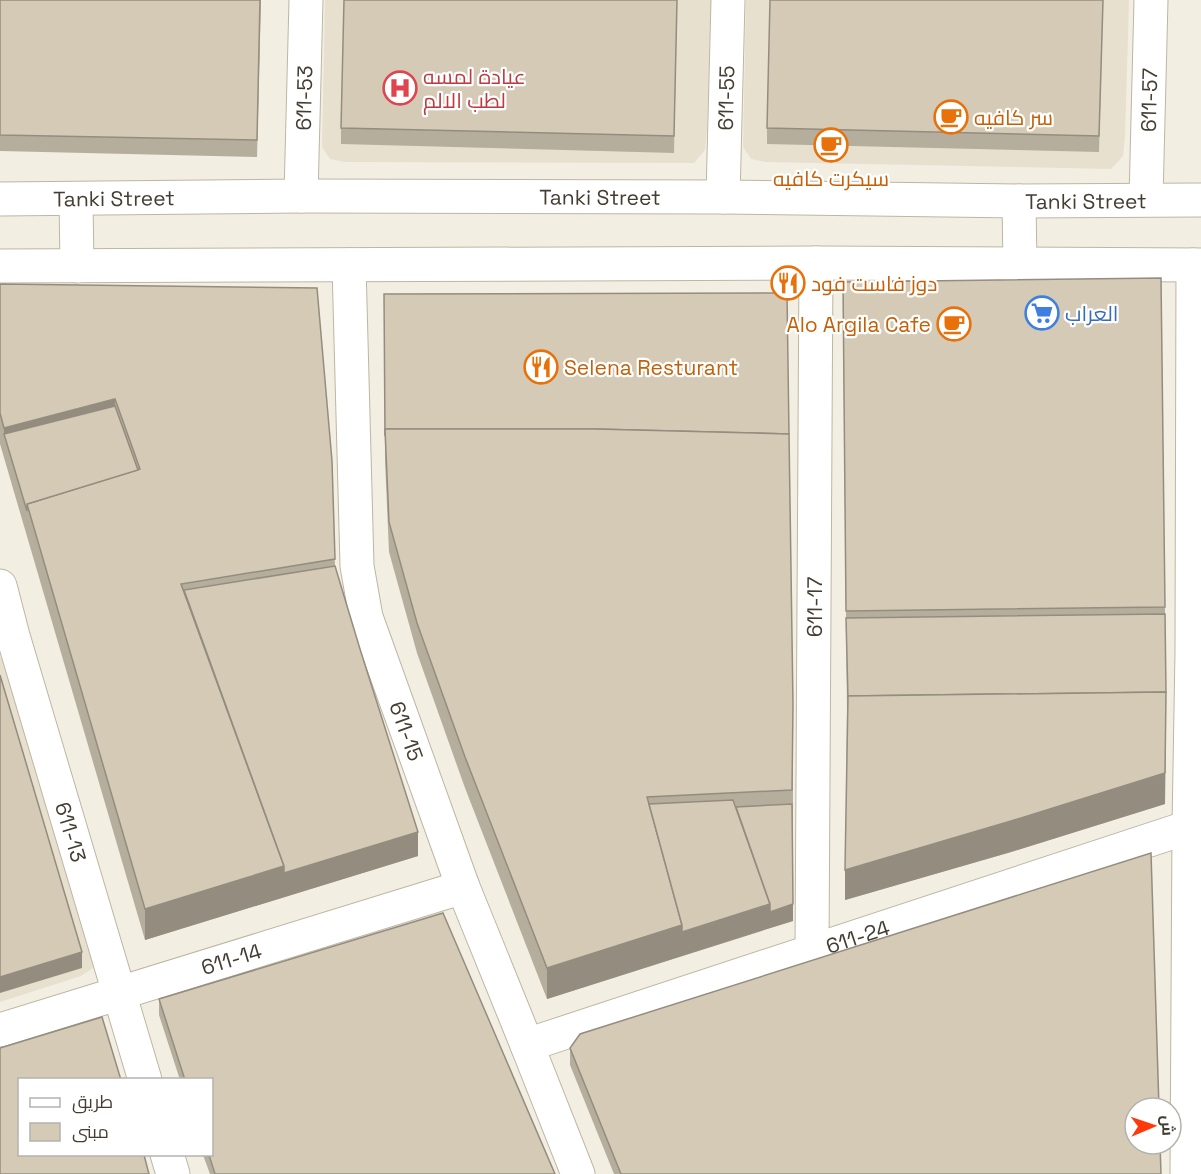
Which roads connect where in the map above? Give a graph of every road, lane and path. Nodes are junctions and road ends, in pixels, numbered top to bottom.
1 (306, 0) edge
2 (728, 0) edge
3 (1151, 0) edge
4 (301, 196) junction
5 (723, 197) junction
6 (0, 199) edge
7 (76, 199) junction
8 (1146, 199) junction
9 (1201, 200) edge
10 (1019, 201) junction
11 (816, 264) junction
12 (349, 265) junction
13 (1020, 265) junction
14 (1197, 265) edge
15 (0, 266) edge
16 (77, 266) junction
17 (0, 586) edge
18 (6, 638) edge
19 (1196, 651) edge
20 (1189, 828) junction
21 (462, 887) junction
22 (812, 951) junction
23 (119, 992) junction
24 (0, 1030) edge
25 (527, 1045) junction
26 (1194, 1051) edge
27 (144, 1078) edge
28 (167, 1156) edge
29 (173, 1174) edge
30 (578, 1174) edge
31 (1187, 1174) edge

1 - 4 street, 611-53
2 - 5 street, 611-55
3 - 8 street, 611-57
4 - 5 street, Tanki Street
4 - 7 street, Tanki Street
5 - 10 street, Tanki Street
6 - 7 street, Tanki Street
7 - 16 street
8 - 9 street, Tanki Street
8 - 10 street, Tanki Street
10 - 13 street
11 - 12 street
11 - 13 street
11 - 22 street, 611-17
12 - 16 street
12 - 21 street, 611-15
13 - 14 street
14 - 19 street
15 - 16 street
17 - 18 street, 611-13
18 - 23 street, 611-13
19 - 20 street
20 - 22 street, 611-24
20 - 26 street
21 - 23 street, 611-14
21 - 25 street, 611-15
22 - 25 street, 611-24
23 - 24 street, 611-14
23 - 27 street, 611-13
25 - 30 street, 611-15
26 - 31 street
28 - 29 street

